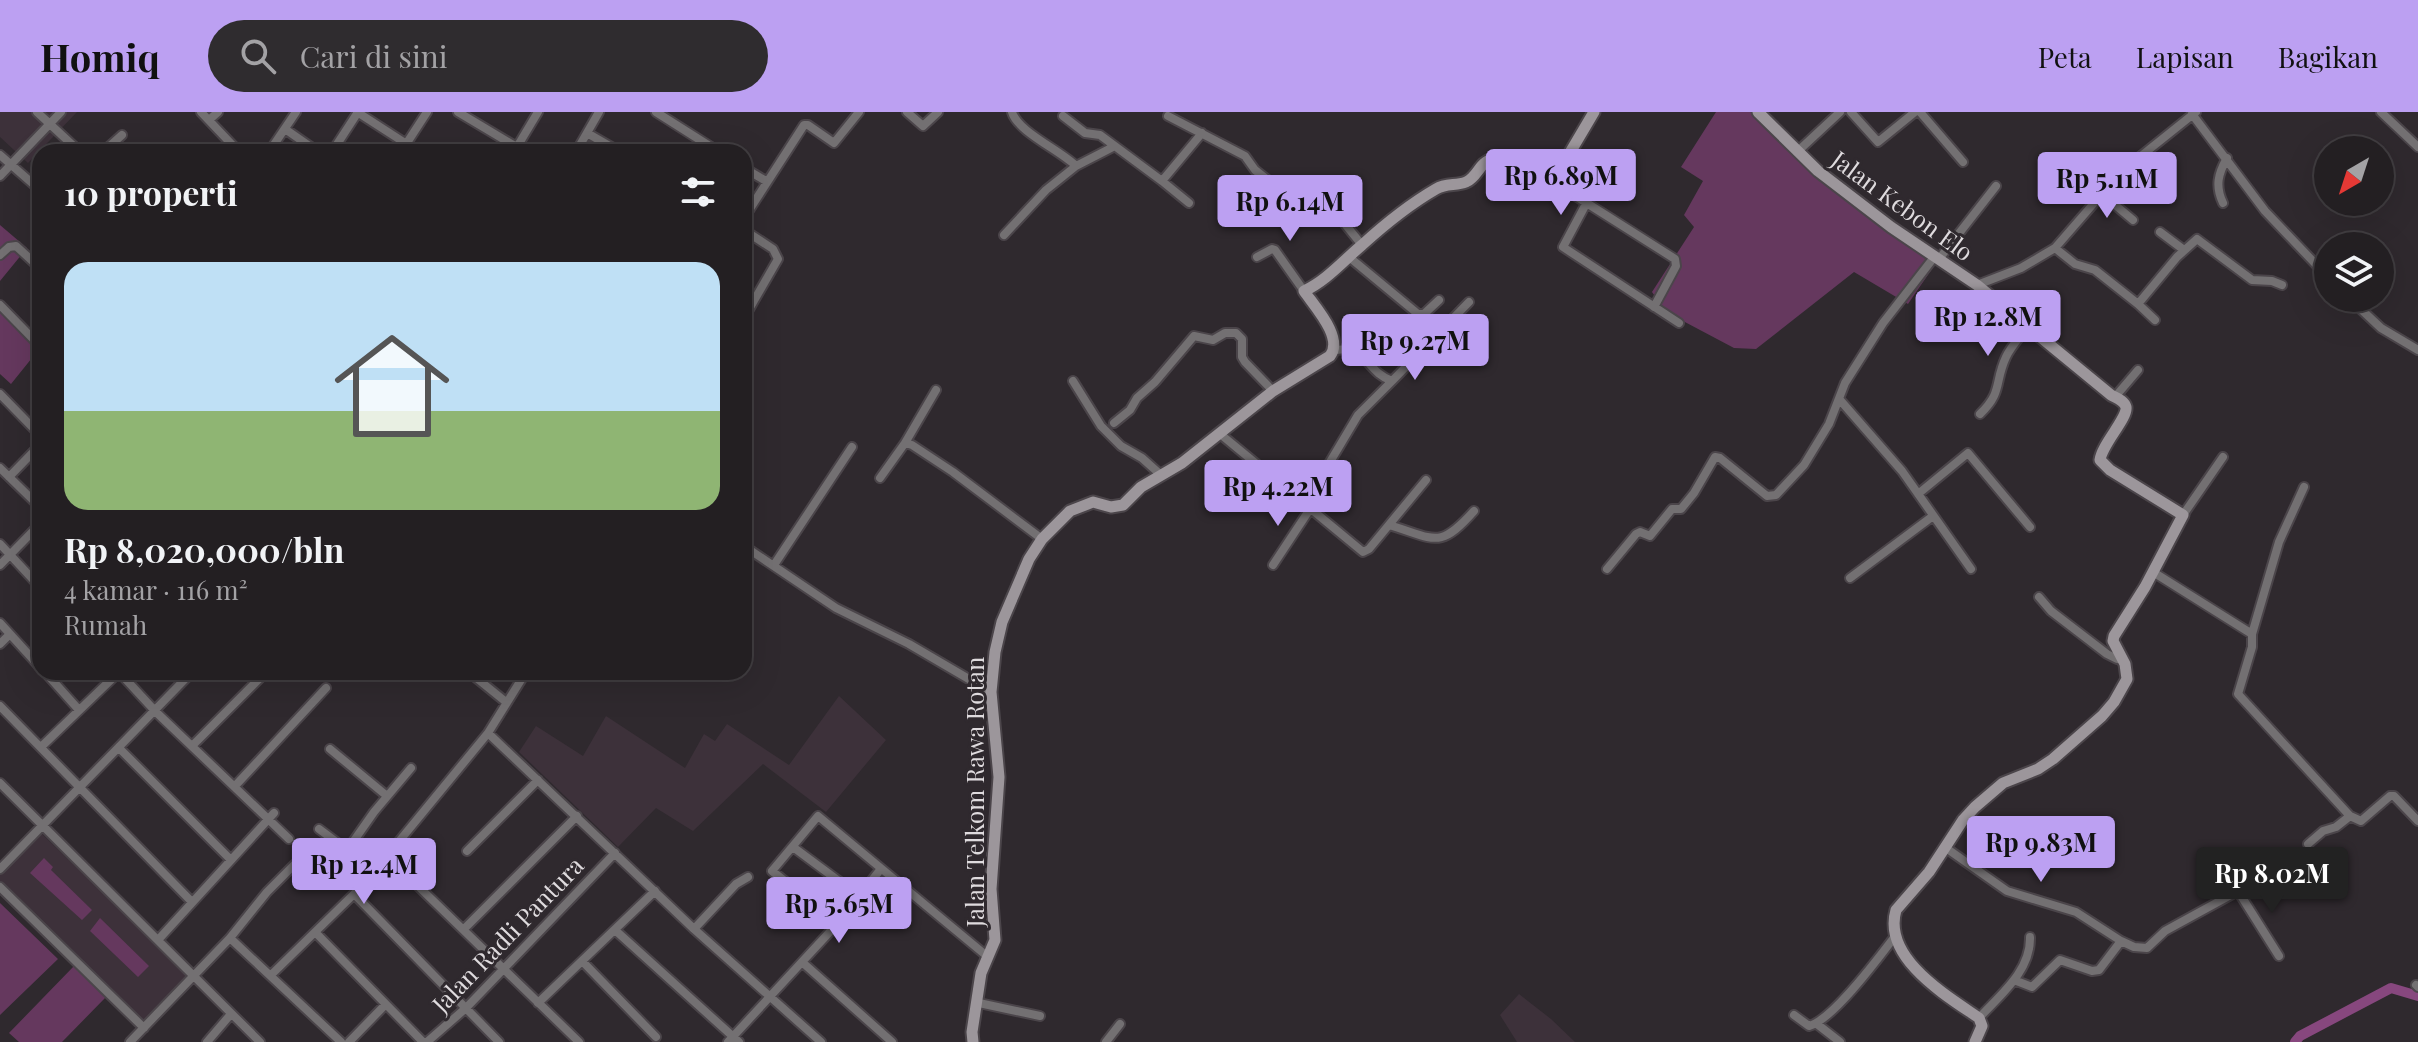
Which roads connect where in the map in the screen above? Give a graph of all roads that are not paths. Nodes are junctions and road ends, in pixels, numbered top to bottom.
1 (37, 112) edge
2 (61, 112) edge
3 (201, 112) edge
4 (218, 112) edge
5 (296, 112) edge
6 (358, 112) edge
7 (427, 112) edge
8 (458, 112) edge
9 (538, 112) edge
10 (599, 112) edge
11 (656, 112) edge
12 (859, 112) edge
13 (907, 112) edge
14 (938, 112) edge
15 (1012, 112) edge
16 (1594, 112) edge
17 (1758, 112) edge
18 (1840, 112) edge
19 (1851, 112) edge
20 (1918, 112) edge
21 (2381, 112) edge
22 (2194, 113) edge
23 (1063, 116) dead end
24 (1168, 116) dead end
25 (209, 120) junction
26 (48, 124) junction
27 (285, 129) junction
28 (587, 133) junction
29 (1202, 133) junction
30 (122, 135) dead end
31 (71, 144) edge
32 (112, 144) edge
33 (232, 144) edge
34 (275, 144) edge
35 (307, 144) edge
36 (337, 144) edge
37 (399, 144) edge
38 (407, 144) edge
39 (512, 144) edge
40 (523, 144) edge
41 (581, 144) edge
42 (606, 144) edge
43 (706, 144) edge
44 (1113, 147) junction
45 (2418, 147) edge
46 (1797, 152) junction
47 (0, 155) edge
48 (2227, 158) junction
49 (1963, 162) dead end
50 (10, 165) junction
51 (1076, 166) junction
52 (752, 173) edge
53 (0, 176) edge
54 (1555, 178) junction
55 (766, 181) junction
56 (1162, 181) junction
57 (32, 183) edge
58 (1996, 186) dead end
59 (2102, 194) junction
60 (1587, 202) junction
61 (1189, 203) dead end
62 (2223, 203) dead end
63 (752, 205) edge
64 (2133, 220) dead end
65 (2160, 232) dead end
66 (752, 235) edge
67 (1004, 235) dead end
68 (1362, 245) junction
69 (2055, 248) junction
70 (2184, 250) junction
71 (0, 255) edge
72 (1257, 257) dead end
73 (1349, 257) junction
74 (1937, 257) junction
75 (32, 261) edge
76 (2314, 262) edge
77 (1977, 285) junction
78 (2282, 285) dead end
79 (1304, 291) junction
80 (1439, 300) dead end
81 (1469, 302) dead end
82 (752, 304) edge
83 (2138, 304) junction
84 (0, 305) edge
85 (1654, 307) junction
86 (2364, 312) edge
87 (2155, 320) dead end
88 (1679, 323) dead end
89 (2028, 326) junction
90 (32, 338) edge
91 (1335, 350) junction
92 (2418, 350) edge
93 (2138, 370) dead end
94 (1073, 381) dead end
95 (1392, 381) junction
96 (936, 390) dead end
97 (1273, 391) junction
98 (0, 394) edge
99 (2115, 397) junction
100 (1840, 400) junction
101 (1980, 414) dead end
102 (1114, 423) dead end
103 (32, 427) edge
104 (1219, 433) junction
105 (905, 443) junction
106 (852, 447) dead end
107 (32, 453) edge
108 (2223, 457) dead end
109 (0, 468) edge
110 (1324, 472) dead end
111 (1161, 475) junction
112 (9, 477) junction
113 (880, 478) dead end
114 (1426, 480) dead end
115 (2304, 487) dead end
116 (1918, 494) junction
117 (32, 499) edge
118 (1310, 509) junction
119 (1474, 511) dead end
120 (2183, 515) junction
121 (1933, 516) junction
122 (1389, 525) junction
123 (2030, 527) dead end
124 (32, 532) edge
125 (1042, 539) junction
126 (0, 544) edge
127 (752, 551) edge
128 (10, 555) junction
129 (0, 565) edge
130 (774, 565) junction
131 (1273, 565) dead end
132 (1607, 569) dead end
133 (1971, 569) dead end
134 (2153, 572) junction
135 (32, 578) edge
136 (1850, 578) dead end
137 (2039, 597) dead end
138 (0, 623) edge
139 (10, 634) junction
140 (2252, 634) junction
141 (0, 644) edge
142 (32, 658) edge
143 (2122, 658) junction
144 (52, 680) edge
145 (111, 680) edge
146 (126, 680) edge
147 (185, 680) edge
148 (258, 680) edge
149 (479, 680) edge
150 (521, 680) edge
151 (326, 688) dead end
152 (991, 692) junction
153 (506, 702) junction
154 (0, 706) edge
155 (79, 710) junction
156 (156, 712) junction
157 (488, 733) junction
158 (192, 746) junction
159 (41, 747) junction
160 (119, 748) junction
161 (330, 749) dead end
162 (411, 768) dead end
163 (538, 780) junction
164 (0, 783) edge
165 (235, 786) junction
166 (80, 789) junction
167 (387, 796) junction
168 (271, 816) junction
169 (577, 816) junction
170 (2350, 816) junction
171 (2418, 821) edge
172 (44, 826) junction
173 (319, 829) dead end
174 (289, 839) dead end
175 (2308, 844) dead end
176 (793, 847) junction
177 (1946, 848) junction
178 (347, 850) junction
179 (467, 851) dead end
180 (615, 853) junction
181 (387, 856) junction
182 (231, 860) junction
183 (2220, 860) dead end
184 (1, 865) edge
185 (880, 870) junction
186 (748, 877) dead end
187 (0, 887) edge
188 (655, 891) junction
189 (2238, 891) junction
190 (354, 894) junction
191 (859, 896) junction
192 (192, 902) junction
193 (838, 923) junction
194 (464, 929) junction
195 (694, 929) junction
196 (615, 930) junction
197 (316, 933) junction
198 (1896, 935) junction
199 (2030, 937) dead end
200 (230, 938) junction
201 (158, 940) junction
202 (2121, 941) junction
203 (2279, 956) dead end
204 (988, 957) junction
205 (583, 962) junction
206 (802, 962) junction
207 (503, 967) junction
208 (271, 975) junction
209 (195, 976) junction
210 (2014, 980) junction
211 (772, 997) junction
212 (538, 1003) junction
213 (979, 1003) junction
214 (385, 1005) junction
215 (466, 1008) junction
216 (231, 1014) junction
217 (1794, 1015) dead end
218 (1040, 1016) dead end
219 (1979, 1018) junction
220 (1120, 1024) dead end
221 (1817, 1024) junction
222 (144, 1028) junction
223 (656, 1040) edge
224 (733, 1040) edge
225 (130, 1042) edge
226 (207, 1042) edge
227 (260, 1042) edge
228 (341, 1042) edge
229 (349, 1042) edge
230 (425, 1042) edge
231 (499, 1042) edge
232 (579, 1042) edge
233 (821, 1042) edge
234 (892, 1042) edge
235 (973, 1042) edge
236 (1106, 1042) edge
237 (1840, 1042) edge
238 (1975, 1042) edge

1 - 26 street
2 - 26 street
3 - 25 street
4 - 25 street
5 - 27 street
6 - 36 street
6 - 37 street
7 - 38 street
8 - 39 street
9 - 40 street
10 - 28 street
11 - 43 street
12 - 55 street
13 - 14 street
15 - 51 street
16 - 54 street
17 - 46 street, Jalan Kebon Elo
18 - 46 street
19 - 20 street
20 - 49 street
21 - 45 street
22 - 48 street
22 - 59 street
23 - 44 street
24 - 29 street
25 - 33 street
26 - 31 street
26 - 50 street
27 - 34 street
27 - 35 street
28 - 41 street
28 - 42 street
29 - 56 street
29 - 68 street
30 - 32 street
44 - 51 street
44 - 56 street
46 - 74 street, Jalan Kebon Elo
47 - 50 street
48 - 62 street
48 - 76 street
50 - 53 street
50 - 57 street
51 - 67 street
52 - 55 street
54 - 60 street
54 - 68 street
55 - 63 street
56 - 61 street
58 - 74 street
59 - 64 street
59 - 69 street
60 - 85 street
60 - 85 street
65 - 70 street
66 - 82 street
68 - 73 street
69 - 77 street
69 - 83 street
70 - 78 street
70 - 83 street
71 - 75 street
72 - 79 street
73 - 79 street
73 - 80 street
74 - 77 street, Jalan Kebon Elo
74 - 100 street
77 - 89 street, Jalan Kebon Elo
79 - 91 street
81 - 95 street
83 - 87 street
84 - 90 street
85 - 88 street
86 - 92 street
89 - 99 street, Jalan Kebon Elo
89 - 101 street
91 - 95 street
91 - 97 street, Jalan Telkom Rawa Rotan
93 - 99 street
94 - 111 street
95 - 110 street
96 - 105 street
97 - 102 street
97 - 104 street, Jalan Telkom Rawa Rotan
98 - 103 street
99 - 120 street
100 - 116 street
100 - 132 street
104 - 111 street, Jalan Telkom Rawa Rotan
104 - 118 street
105 - 113 street
105 - 125 street
106 - 130 street
107 - 112 street
108 - 120 street
109 - 112 street
111 - 125 street, Jalan Telkom Rawa Rotan
112 - 117 street
114 - 122 street
115 - 140 street
116 - 121 street
116 - 123 street
118 - 122 street
118 - 131 street
119 - 122 street
120 - 134 street
121 - 133 street
121 - 136 street
124 - 128 street
125 - 152 street, Jalan Telkom Rawa Rotan
126 - 128 street
127 - 130 street
128 - 129 street
128 - 135 street
130 - 152 street
134 - 140 street
134 - 143 street
137 - 143 street
138 - 139 street
139 - 141 street
139 - 142 street
140 - 170 street
143 - 177 street
144 - 155 street
145 - 155 street
146 - 156 street
147 - 156 street
148 - 158 street
149 - 153 street
150 - 153 street
151 - 165 street
152 - 204 street, Jalan Telkom Rawa Rotan
153 - 157 street
154 - 159 street
155 - 159 street
156 - 158 street
156 - 160 street
157 - 163 street
157 - 181 street
158 - 165 street
159 - 166 street
160 - 166 street
160 - 182 street
161 - 167 street
162 - 167 street
163 - 169 street
163 - 179 street
164 - 172 street
165 - 168 street
166 - 172 street
166 - 192 street
167 - 178 street
168 - 174 street
168 - 182 street
169 - 180 street
169 - 194 street
170 - 171 street
170 - 175 street
172 - 184 street
172 - 201 street
173 - 178 street
176 - 185 street
176 - 191 street
176 - 193 street
177 - 198 street
177 - 202 street
178 - 200 street
180 - 188 street
180 - 207 street, Jalan Radli Pantura
181 - 190 street
181 - 194 street
182 - 192 street
183 - 189 street
185 - 191 street
185 - 204 street
186 - 195 street
187 - 222 street
188 - 195 street
188 - 196 street
189 - 202 street
189 - 203 street
190 - 197 street
190 - 215 street
191 - 193 street
192 - 201 street
193 - 206 street
194 - 207 street
195 - 211 street
196 - 205 street
196 - 224 street
197 - 208 street
197 - 214 street
198 - 219 street
198 - 221 street
199 - 210 street
200 - 208 street
200 - 209 street
201 - 209 street
202 - 210 street
204 - 213 street, Jalan Telkom Rawa Rotan
205 - 212 street
205 - 223 street
206 - 211 street
206 - 234 street
207 - 212 street
207 - 215 street, Jalan Radli Pantura
208 - 228 street
209 - 216 street
209 - 222 street
210 - 219 street
211 - 224 street
211 - 233 street
212 - 232 street
213 - 218 street
213 - 235 street, Jalan Telkom Rawa Rotan
214 - 229 street
214 - 230 street
215 - 230 street, Jalan Radli Pantura
215 - 231 street
216 - 226 street
216 - 227 street
217 - 221 street
219 - 238 street
220 - 236 street
221 - 237 street
222 - 225 street

